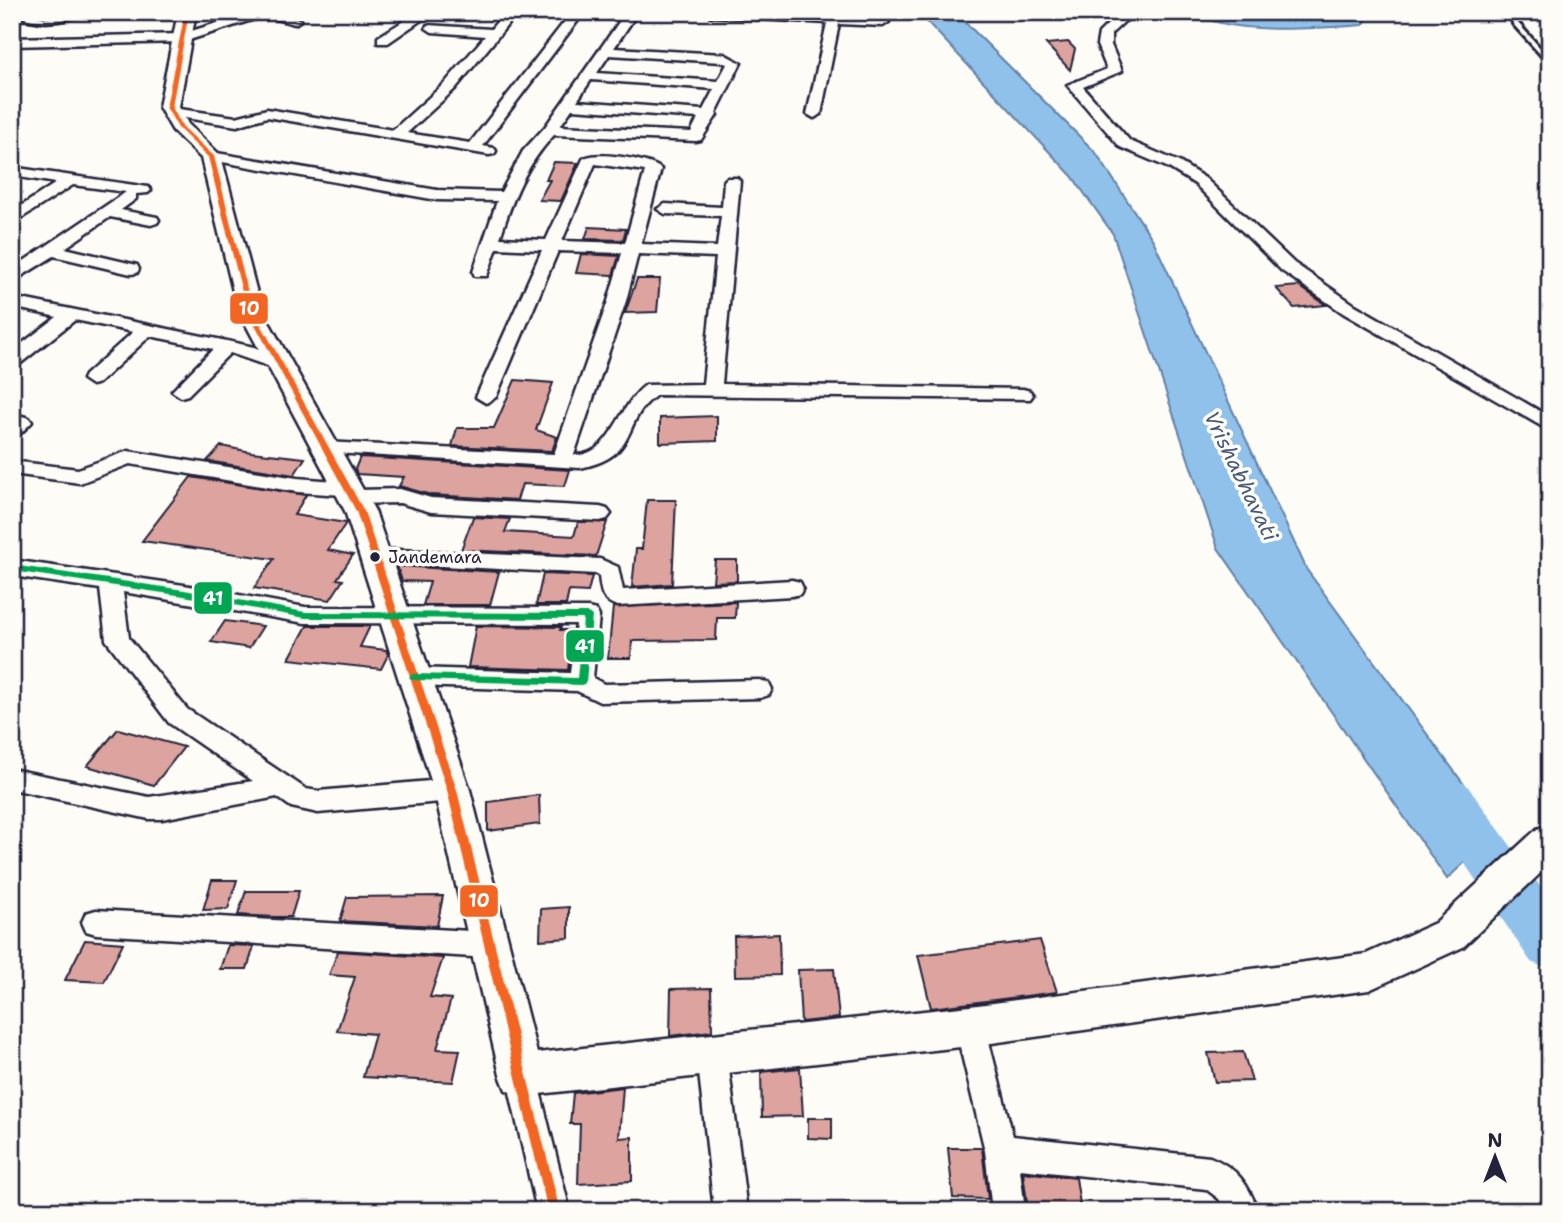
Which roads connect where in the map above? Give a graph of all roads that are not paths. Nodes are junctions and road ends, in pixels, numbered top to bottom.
1 (14, 12) edge
2 (82, 12) edge
3 (427, 12) edge
4 (632, 12) edge
5 (710, 12) edge
6 (1138, 12) edge
7 (1513, 12) edge
8 (262, 13) edge
9 (506, 13) edge
10 (768, 14) edge
11 (576, 15) dead end
12 (295, 20) dead end
13 (834, 20) junction
14 (883, 22) dead end
15 (185, 25) edge
16 (432, 28) dead end
17 (494, 33) junction
18 (383, 40) dead end
19 (12, 42) edge
20 (604, 51) junction
21 (1550, 63) edge
22 (585, 76) junction
23 (723, 85) junction
24 (568, 104) junction
25 (172, 112) junction
26 (814, 114) dead end
27 (710, 115) junction
28 (550, 130) junction
29 (397, 135) junction
30 (474, 148) junction
31 (489, 151) dead end
32 (211, 156) junction
33 (18, 173) dead end
34 (70, 180) junction
35 (732, 181) dead end
36 (506, 197) junction
37 (665, 209) dead end
38 (107, 212) junction
39 (729, 212) junction
40 (12, 219) edge
41 (151, 220) dead end
42 (491, 243) junction
43 (552, 244) junction
44 (633, 247) junction
45 (50, 250) junction
46 (725, 252) junction
47 (131, 269) dead end
48 (481, 272) dead end
49 (12, 276) edge
50 (12, 302) edge
51 (72, 314) junction
52 (146, 330) junction
53 (226, 346) junction
54 (14, 359) edge
55 (279, 364) junction
56 (92, 379) dead end
57 (712, 390) junction
58 (181, 391) dead end
59 (1023, 395) dead end
60 (486, 397) dead end
61 (1550, 425) edge
62 (325, 448) junction
63 (562, 461) junction
64 (12, 467) edge
65 (350, 493) junction
66 (600, 514) dead end
67 (375, 557) junction
68 (12, 568) edge
69 (110, 582) junction
70 (792, 588) dead end
71 (394, 615) junction
72 (414, 677) junction
73 (581, 682) junction
74 (760, 689) dead end
75 (12, 779) edge
76 (281, 786) junction
77 (452, 790) junction
78 (1550, 840) edge
79 (96, 922) dead end
80 (489, 945) junction
81 (970, 1026) junction
82 (712, 1054) junction
83 (522, 1075) junction
84 (1001, 1151) junction
85 (554, 1211) edge
86 (731, 1211) edge
87 (1009, 1211) edge
88 (1242, 1211) edge

1 - 2 lane
3 - 18 street
4 - 20 street
5 - 10 street
6 - 61 street
7 - 21 lane
8 - 12 street
8 - 15 street
9 - 17 street
10 - 13 street
11 - 30 street
13 - 14 street
13 - 26 street
15 - 19 street
15 - 25 street
16 - 17 street
17 - 29 street
20 - 22 street
20 - 23 street
22 - 23 street
22 - 24 street
23 - 27 street
24 - 27 street
24 - 28 street
25 - 29 street
25 - 32 street
27 - 28 street
28 - 36 street
29 - 30 street
30 - 31 street
32 - 36 street
32 - 55 street
33 - 34 street
34 - 38 street
34 - 40 street
35 - 39 street
36 - 42 street
37 - 39 street
38 - 41 street
38 - 45 street
39 - 46 street
42 - 43 street
42 - 48 street
43 - 44 street
43 - 44 street
43 - 60 street
44 - 46 street
44 - 63 street
45 - 47 street
45 - 49 street
46 - 57 street
50 - 51 street
51 - 52 street
51 - 54 street
52 - 53 street
52 - 56 street
53 - 55 street
53 - 58 street
55 - 62 street
57 - 59 street
57 - 63 street
62 - 63 street
62 - 65 street
64 - 65 street
65 - 66 street
65 - 67 street
67 - 70 street
67 - 71 street
68 - 69 street
69 - 71 street
69 - 76 street
71 - 72 street
71 - 73 street
72 - 73 street
72 - 77 street
73 - 74 street
75 - 76 street
76 - 77 street
77 - 80 street
78 - 81 street
79 - 80 street
80 - 83 street
81 - 82 street
81 - 84 street
82 - 83 street
82 - 86 street
83 - 85 street
84 - 87 street
84 - 88 street

